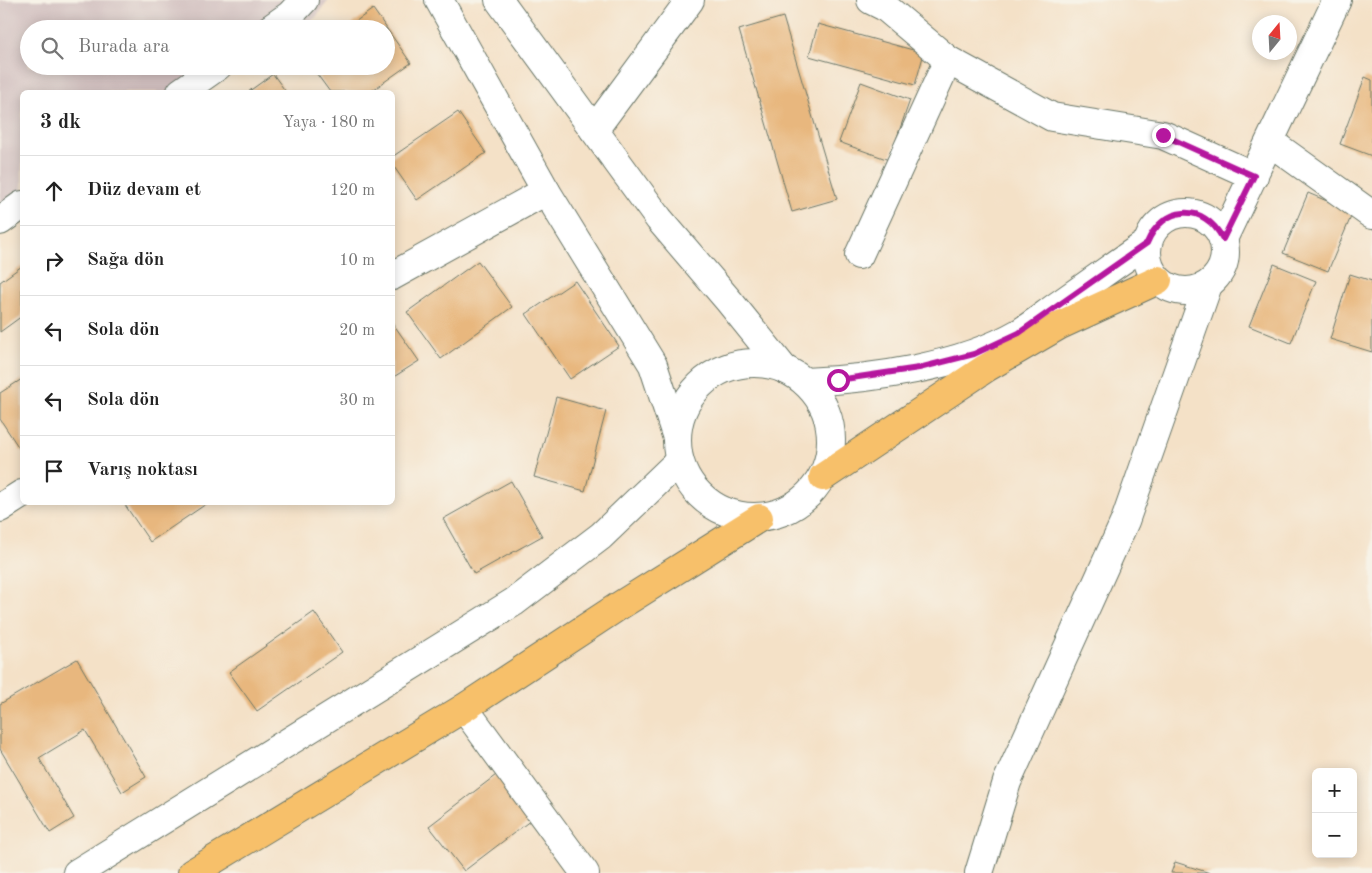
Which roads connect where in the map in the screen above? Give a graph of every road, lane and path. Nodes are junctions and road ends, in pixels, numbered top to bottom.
1 (304, 0) edge
2 (439, 0) edge
3 (498, 0) edge
4 (690, 0) edge
5 (871, 0) edge
6 (1337, 0) edge
7 (283, 20) edge
8 (948, 60) junction
9 (205, 75) edge
10 (184, 90) edge
11 (594, 130) junction
12 (1270, 142) junction
13 (1254, 176) junction
14 (546, 191) junction
15 (20, 206) edge
16 (1372, 215) edge
17 (0, 221) edge
18 (1223, 239) junction
19 (1147, 243) junction
20 (859, 255) dead end
21 (395, 274) edge
22 (1158, 280) junction
23 (1208, 285) junction
24 (795, 375) junction
25 (677, 448) junction
26 (823, 477) junction
27 (20, 495) edge
28 (0, 508) edge
29 (759, 518) junction
30 (464, 708) junction
31 (77, 873) edge
32 (192, 873) edge
33 (586, 873) edge
34 (979, 873) edge

1 - 7 street
2 - 14 street
3 - 11 street
4 - 11 street
5 - 8 street
6 - 12 street
8 - 13 street
8 - 20 street
9 - 10 street
11 - 24 street
12 - 13 street
12 - 16 street
13 - 18 street
14 - 21 street
14 - 25 street
15 - 17 street
18 - 19 street
18 - 23 street
19 - 22 street
19 - 24 street
22 - 23 street
22 - 26 main road
23 - 34 street
24 - 25 street
24 - 26 street
25 - 29 street
25 - 31 street
26 - 29 street
27 - 28 street
29 - 30 main road
30 - 32 main road
30 - 33 street

